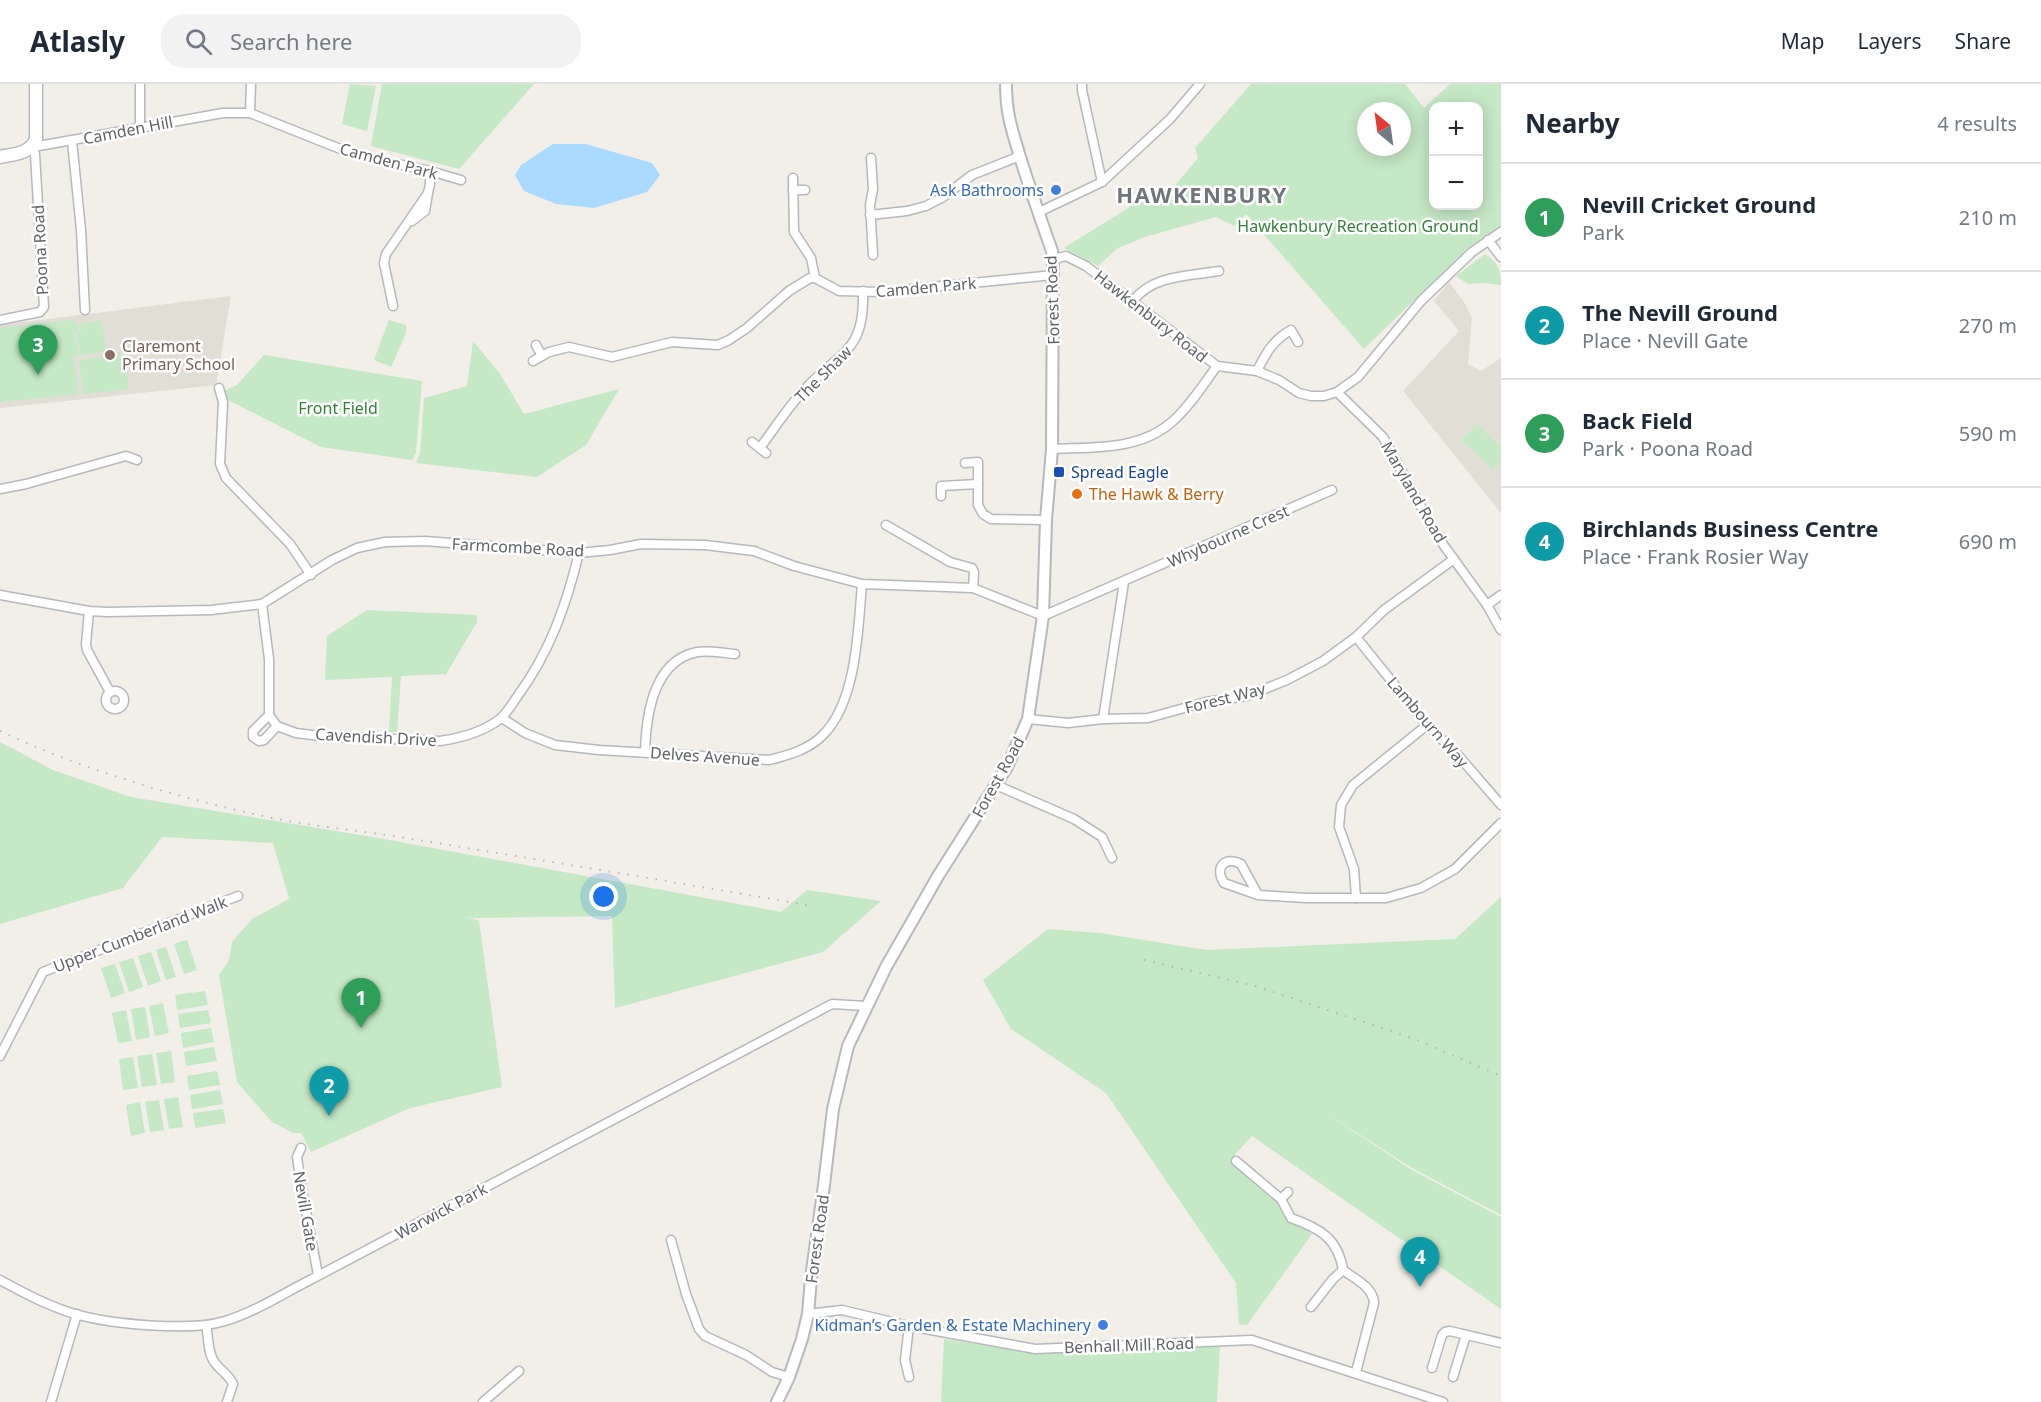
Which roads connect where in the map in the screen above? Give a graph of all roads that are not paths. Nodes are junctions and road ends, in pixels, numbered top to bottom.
1 (36, 84) edge
2 (140, 84) edge
3 (251, 84) edge
4 (1006, 84) edge
5 (1082, 84) edge
6 (1200, 84) edge
7 (223, 113) joint
8 (250, 113) junction
9 (140, 126) junction
10 (72, 141) junction
11 (33, 147) junction
12 (1020, 156) junction
13 (0, 157) edge
14 (871, 158) dead end
15 (430, 171) junction
16 (793, 178) dead end
17 (461, 180) dead end
18 (1102, 182) junction
19 (794, 190) junction
20 (805, 190) dead end
21 (1039, 212) junction
22 (870, 215) junction
23 (1501, 232) edge
24 (1488, 240) junction
25 (873, 255) dead end
26 (1501, 257) edge
27 (1053, 259) junction
28 (1219, 271) dead end
29 (1053, 275) junction
30 (815, 278) junction
31 (862, 291) junction
32 (1133, 301) junction
33 (393, 306) dead end
34 (85, 310) dead end
35 (0, 320) edge
36 (1301, 325) dead end
37 (1291, 330) junction
38 (1298, 342) dead end
39 (536, 345) dead end
40 (542, 356) junction
41 (533, 361) dead end
42 (1217, 366) junction
43 (1257, 371) junction
44 (219, 388) dead end
45 (1337, 392) junction
46 (752, 442) dead end
47 (1052, 449) junction
48 (137, 460) dead end
49 (965, 462) dead end
50 (978, 484) junction
51 (0, 489) edge
52 (1332, 490) dead end
53 (941, 496) dead end
54 (1046, 520) junction
55 (886, 525) dead end
56 (579, 553) junction
57 (1454, 559) junction
58 (311, 575) junction
59 (1124, 582) junction
60 (862, 584) junction
61 (973, 588) junction
62 (0, 595) edge
63 (1501, 595) edge
64 (262, 604) junction
65 (1487, 605) junction
66 (89, 611) junction
67 (1043, 616) junction
68 (1501, 630) edge
69 (1356, 637) junction
70 (735, 654) dead end
71 (110, 692) dead end
72 (268, 715) junction
73 (502, 718) junction
74 (1028, 719) junction
75 (1103, 719) junction
76 (1427, 724) junction
77 (278, 726) junction
78 (645, 752) junction
79 (996, 784) junction
80 (1501, 805) edge
81 (1501, 824) edge
82 (1112, 858) dead end
83 (1258, 895) junction
84 (238, 896) dead end
85 (1356, 898) junction
86 (866, 1006) junction
87 (0, 1056) edge
88 (301, 1148) dead end
89 (1236, 1161) dead end
90 (1288, 1192) dead end
91 (1281, 1199) junction
92 (671, 1240) dead end
93 (1343, 1270) junction
94 (318, 1275) junction
95 (0, 1280) edge
96 (1311, 1307) dead end
97 (76, 1314) junction
98 (808, 1314) junction
99 (206, 1326) junction
100 (909, 1326) junction
101 (1466, 1335) junction
102 (1501, 1343) edge
103 (1432, 1368) dead end
104 (519, 1371) dead end
105 (1356, 1372) junction
106 (789, 1377) junction
107 (909, 1377) dead end
108 (1453, 1377) dead end
109 (51, 1402) edge
110 (227, 1402) edge
111 (483, 1402) edge
112 (777, 1402) edge
113 (1443, 1402) edge

1 - 11 main road
2 - 9 street
3 - 8 street
4 - 12 street, Forest Road
5 - 18 street
6 - 18 street
7 - 8 street, Camden Park
7 - 9 street, Camden Hill
8 - 15 street, Camden Park
9 - 10 street, Camden Hill
10 - 11 street, Camden Hill
10 - 34 street
11 - 13 main road
11 - 35 street, Poona Road
12 - 21 street, Forest Road
12 - 22 street
14 - 22 street
15 - 17 street, Camden Park
15 - 33 street
16 - 19 street
18 - 21 street
19 - 20 street
19 - 30 street
21 - 27 street, Forest Road
22 - 25 street
23 - 24 street
24 - 26 street
24 - 45 street
27 - 29 street, Forest Road
27 - 32 street, Hawkenbury Road
28 - 32 street
29 - 31 street, Camden Park
29 - 47 street, Forest Road
30 - 31 street, Camden Park
30 - 40 street
31 - 46 street, The Shaw
32 - 42 street, Hawkenbury Road
36 - 37 street
37 - 38 street
37 - 43 street
39 - 40 street
40 - 41 street
42 - 43 street, Hawkenbury Road
42 - 47 street
43 - 45 street, Hawkenbury Road
44 - 58 street
45 - 57 street, Maryland Road
47 - 54 street, Forest Road
48 - 51 street
49 - 50 street
50 - 53 street
50 - 54 street
52 - 59 street, Whybourne Crest
54 - 67 street, Forest Road
55 - 61 street
56 - 58 street, Farmcombe Road
56 - 60 street, Farmcombe Road
56 - 73 street, Cavendish Drive
57 - 65 street, Maryland Road
57 - 69 street, Forest Way
58 - 64 street, Farmcombe Road
59 - 67 street, Whybourne Crest
59 - 75 street
60 - 61 street, Farmcombe Road
60 - 78 street, Delves Avenue
61 - 67 street, Farmcombe Road
62 - 66 street, Farmcombe Road
63 - 65 street
64 - 66 street, Farmcombe Road
64 - 72 street
65 - 68 street, Maryland Road
66 - 71 street
67 - 74 street, Forest Road
69 - 75 street, Forest Way
69 - 76 street, Lambourn Way
70 - 78 street
72 - 77 street
72 - 77 street
73 - 77 street, Cavendish Drive
73 - 78 street, Delves Avenue
74 - 75 street, Forest Way
74 - 79 street, Forest Road
76 - 80 street, Lambourn Way
76 - 85 street
79 - 82 street
79 - 86 street, Forest Road
81 - 85 street
83 - 83 street
83 - 85 street
84 - 87 street, Upper Cumberland Walk
86 - 94 street, Warwick Park
86 - 98 street, Forest Road
88 - 94 street, Nevill Gate
89 - 91 street
90 - 91 street
91 - 93 street
92 - 106 street
93 - 96 street
93 - 105 street
94 - 99 street, Warwick Park
95 - 97 street, Warwick Park
97 - 99 street, Warwick Park
97 - 109 street
98 - 100 street, Benhall Mill Road
98 - 106 street, Forest Road
99 - 110 street
100 - 105 street, Benhall Mill Road
100 - 107 street
101 - 102 street
101 - 103 street
101 - 108 street
104 - 111 street
105 - 113 street, Benhall Mill Road
106 - 112 street, Forest Road

